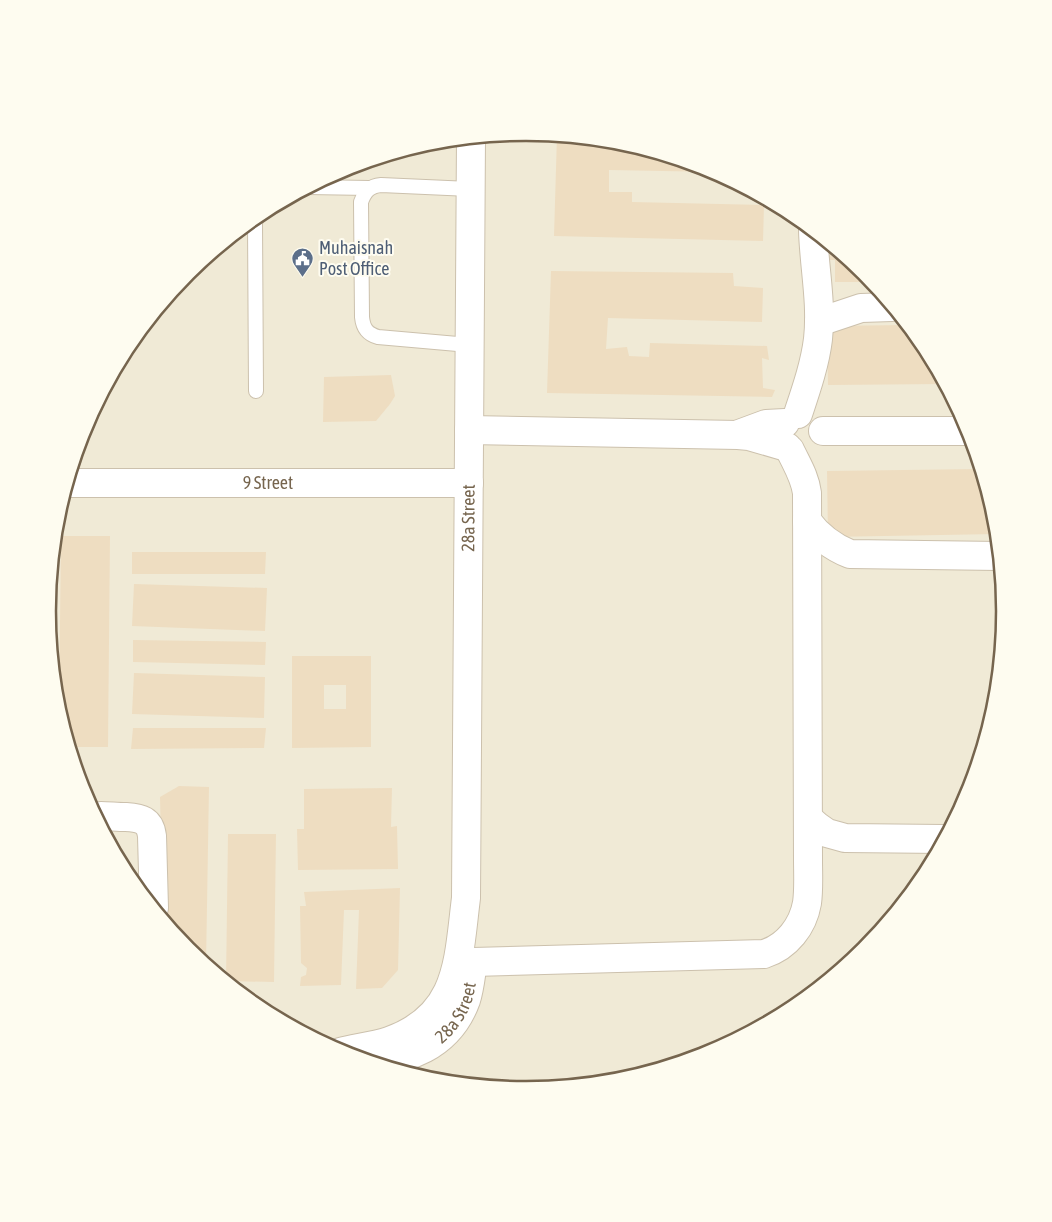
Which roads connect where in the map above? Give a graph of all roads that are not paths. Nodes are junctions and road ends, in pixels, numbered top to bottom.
1 (470, 144) edge
2 (324, 187) edge
3 (369, 188) junction
4 (470, 189) junction
5 (255, 227) edge
6 (813, 239) edge
7 (884, 307) edge
8 (819, 322) junction
9 (469, 345) junction
10 (256, 391) dead end
11 (470, 430) junction
12 (823, 430) junction
13 (960, 431) edge
14 (790, 434) junction
15 (74, 483) edge
16 (469, 483) junction
17 (807, 521) junction
18 (993, 556) edge
19 (104, 816) edge
20 (808, 818) junction
21 (937, 839) edge
22 (154, 898) edge
23 (466, 898) junction
24 (472, 962) junction
25 (355, 1049) edge
26 (388, 1060) edge

1 - 4 street, 28a Street
2 - 3 lane
3 - 4 lane
3 - 9 lane
4 - 9 street, 28a Street
5 - 10 lane
6 - 8 street
7 - 8 street
8 - 14 street
9 - 11 street, 28a Street
11 - 14 street
11 - 16 street, 28a Street
12 - 13 street
12 - 14 street
12 - 14 street
14 - 17 street
15 - 16 street, 9 Street
16 - 23 street, 28a Street
17 - 18 street
17 - 20 street
19 - 22 street
20 - 21 street
20 - 24 street
23 - 24 street, 28a Street
23 - 25 street, 28a Street
24 - 26 street, 28a Street

